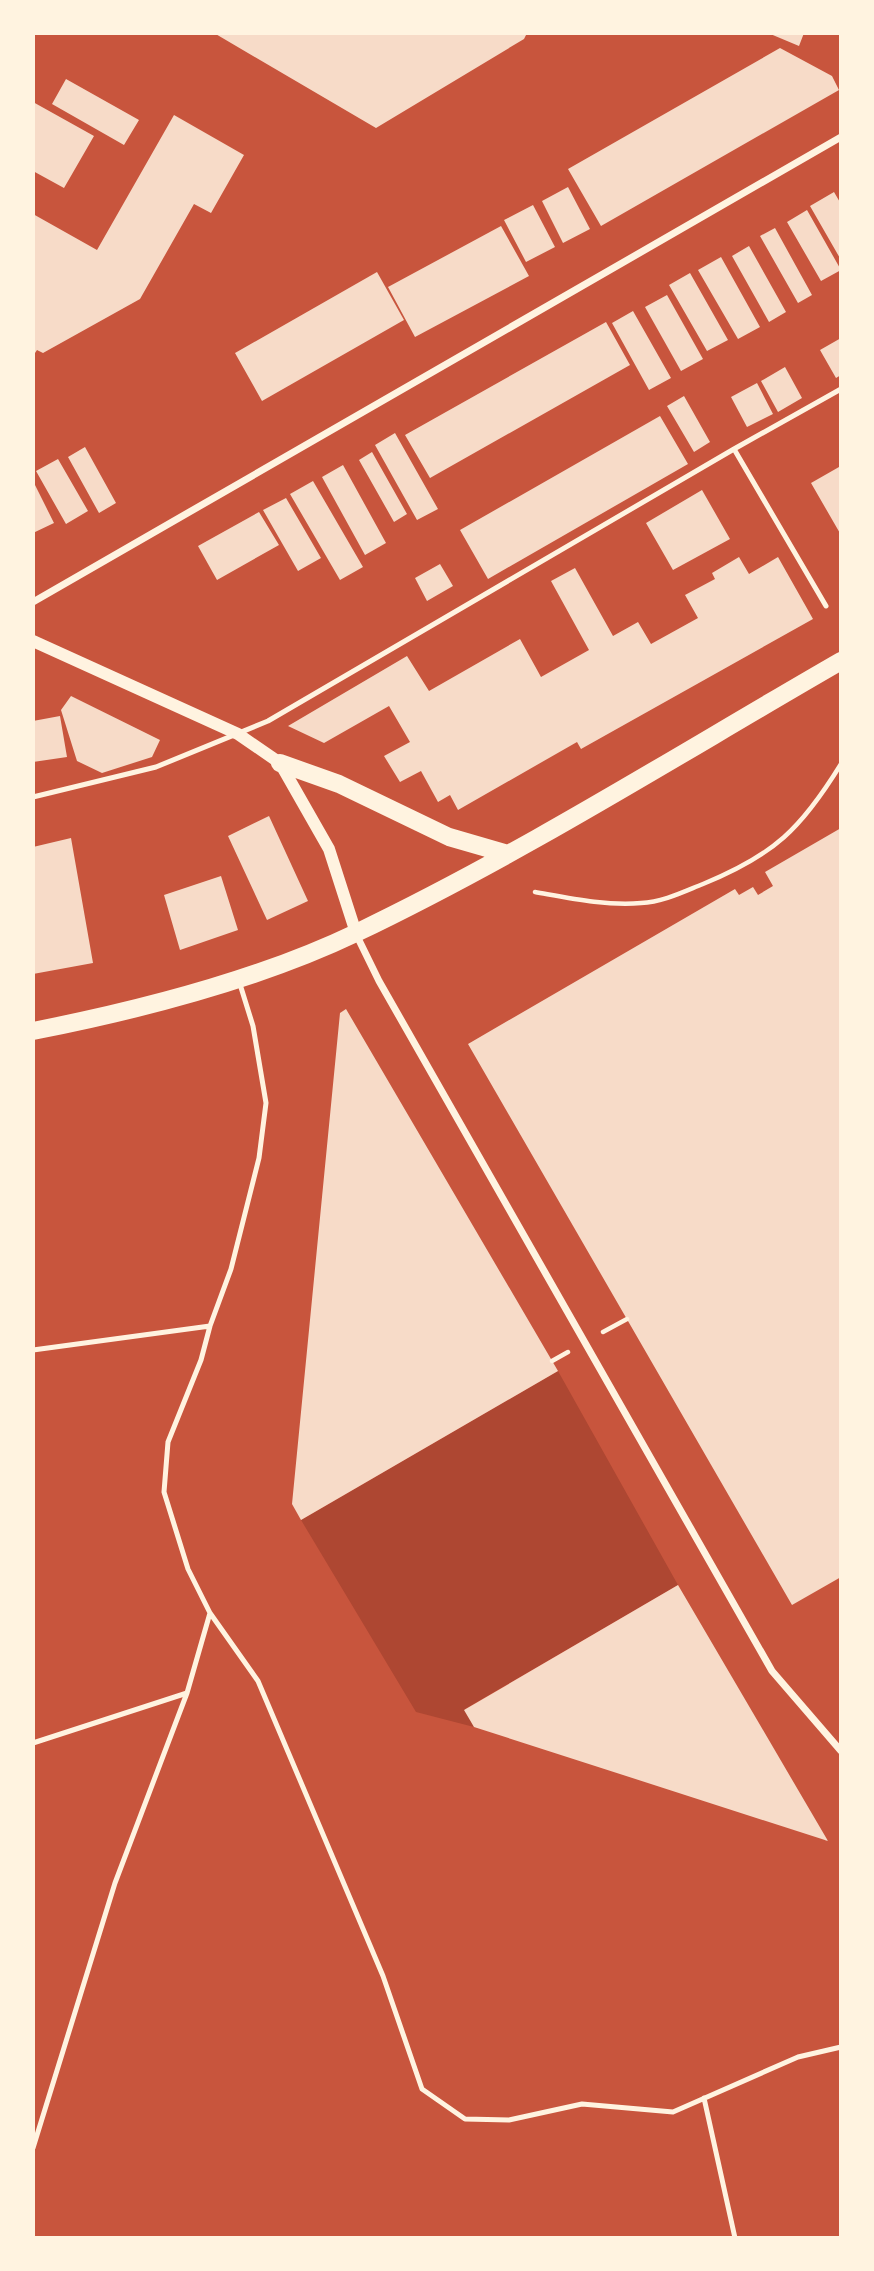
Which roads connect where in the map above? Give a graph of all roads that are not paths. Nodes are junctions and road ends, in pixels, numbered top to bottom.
1 (841, 137) edge
2 (841, 389) edge
3 (734, 449) junction
4 (33, 602) edge
5 (826, 606) dead end
6 (33, 641) edge
7 (841, 661) edge
8 (238, 734) junction
9 (280, 763) junction
10 (33, 797) edge
11 (508, 854) junction
12 (356, 933) junction
13 (238, 978) junction
14 (33, 1031) edge
15 (210, 1326) junction
16 (33, 1350) edge
17 (210, 1613) junction
18 (187, 1693) junction
19 (33, 1743) edge
20 (841, 1751) edge
21 (841, 2047) edge
22 (704, 2098) junction
23 (33, 2148) edge
24 (735, 2238) edge

1 - 4 street
2 - 3 lane
3 - 5 lane
3 - 8 lane
6 - 8 street
7 - 11 main road
8 - 9 street
8 - 10 lane
9 - 11 main road
9 - 12 street
11 - 12 main road
12 - 13 main road
12 - 20 street
13 - 14 main road
13 - 15 lane
15 - 16 lane
15 - 17 lane
17 - 18 lane
17 - 22 lane
18 - 19 lane
18 - 23 lane
21 - 22 lane
22 - 24 lane

